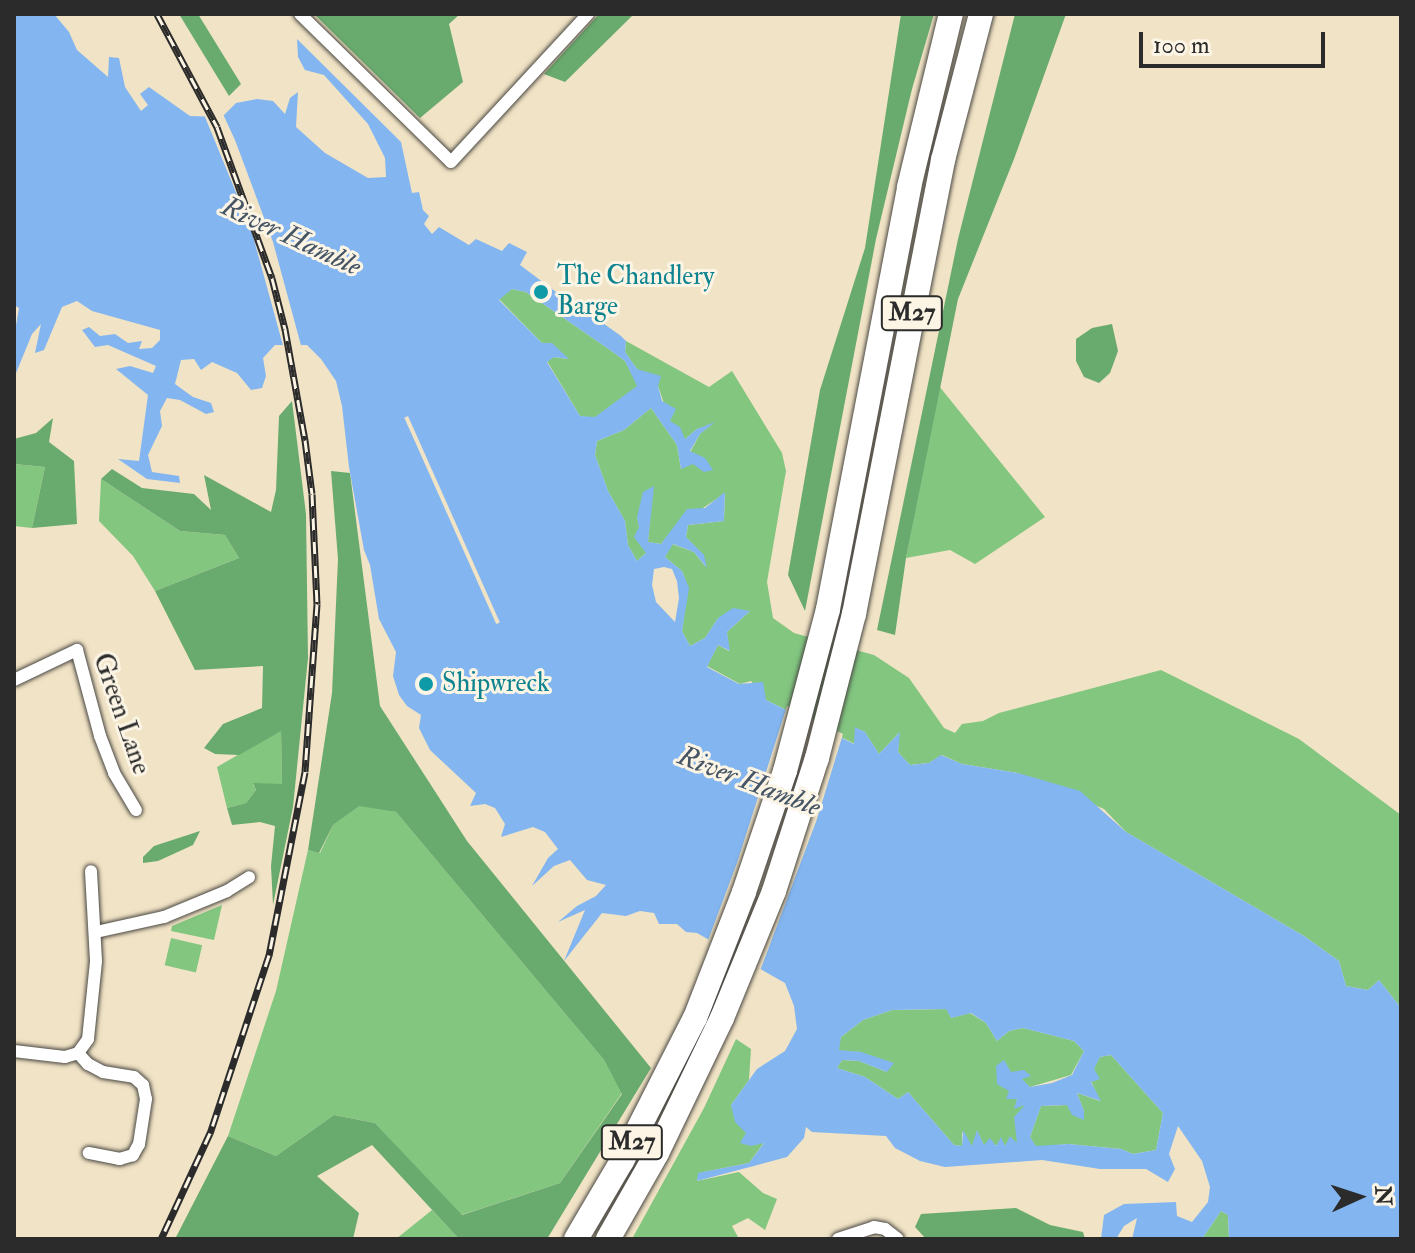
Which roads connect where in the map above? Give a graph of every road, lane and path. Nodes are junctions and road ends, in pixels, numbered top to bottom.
1 (300, 14) edge
2 (588, 14) edge
3 (951, 14) edge
4 (981, 14) edge
5 (14, 680) edge
6 (136, 810) dead end
7 (91, 871) dead end
8 (249, 877) dead end
9 (96, 932) junction
10 (14, 1051) edge
11 (78, 1053) junction
12 (89, 1153) dead end
13 (576, 1239) edge
14 (608, 1239) edge
15 (838, 1239) edge
16 (898, 1239) edge

1 - 2 street
3 - 13 highway, M27
4 - 14 highway, M27
5 - 6 street, Green Lane
7 - 9 street
8 - 9 street
9 - 11 street
10 - 11 street
11 - 12 street
15 - 16 street

